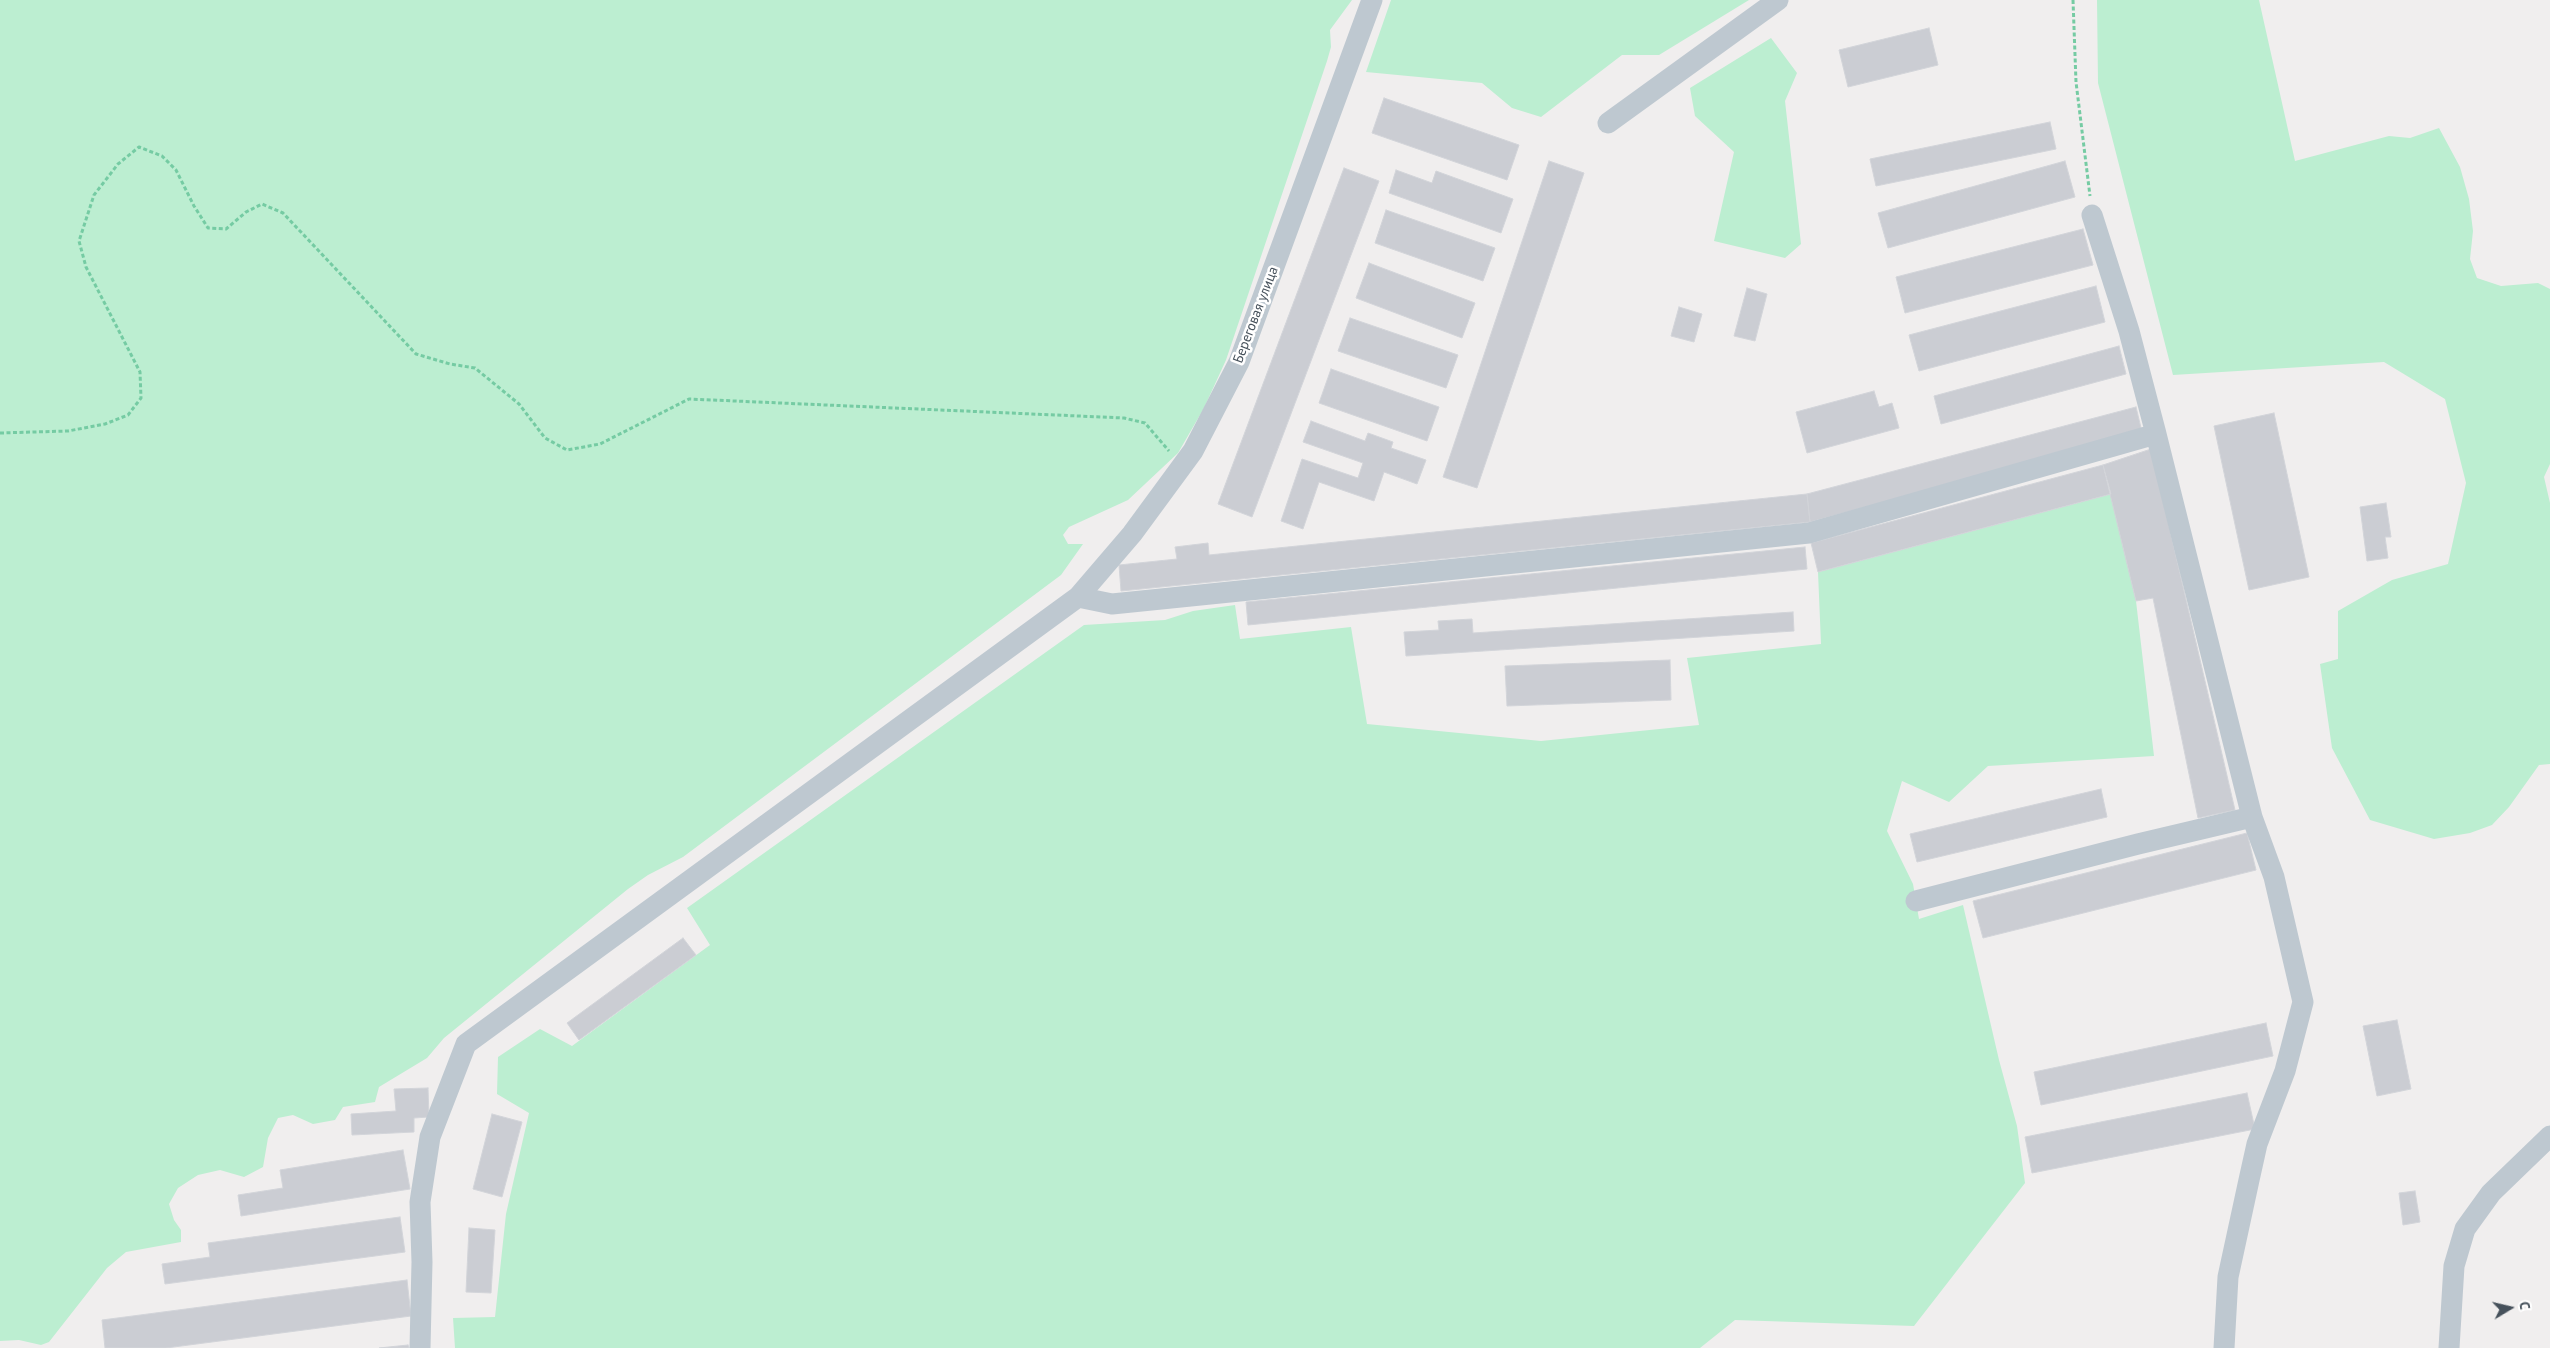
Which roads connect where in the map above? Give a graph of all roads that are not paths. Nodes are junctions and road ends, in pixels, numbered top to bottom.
1 (1372, 0) edge
2 (1778, 0) edge
3 (1608, 123) dead end
4 (2092, 215) road end
5 (2156, 434) junction
6 (1078, 597) junction
7 (2252, 817) junction
8 (1916, 901) dead end
9 (2550, 1136) edge
10 (420, 1348) edge
11 (2224, 1348) edge
12 (2449, 1348) edge

1 - 6 street, Береговая улица
2 - 3 street
4 - 5 street
5 - 6 street
5 - 7 street
6 - 10 street, Береговая улица
7 - 8 street
7 - 11 street
9 - 12 street

